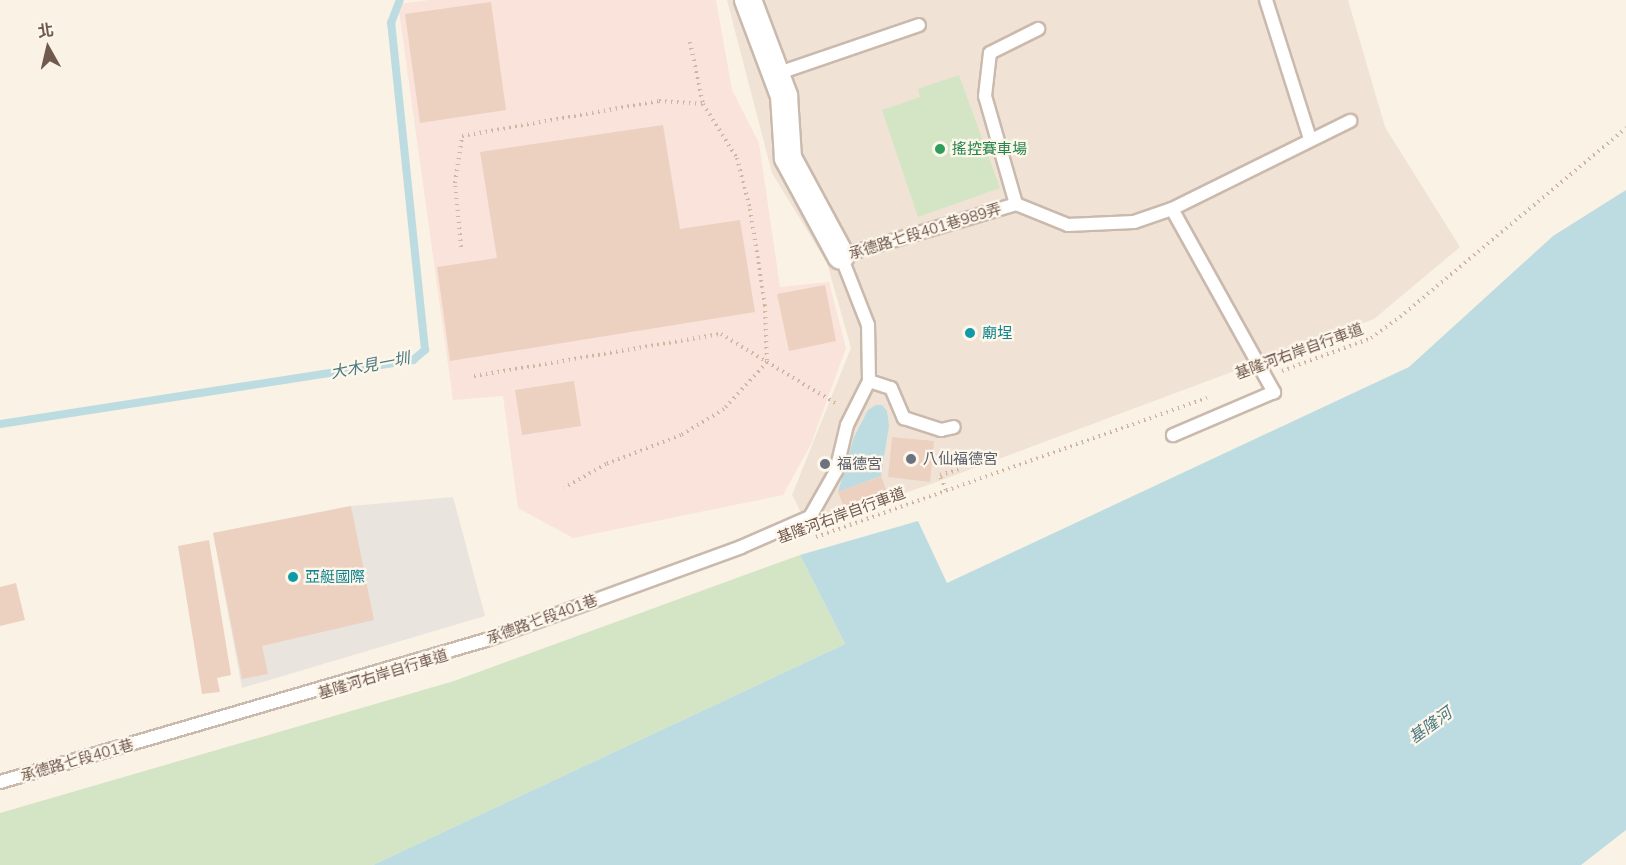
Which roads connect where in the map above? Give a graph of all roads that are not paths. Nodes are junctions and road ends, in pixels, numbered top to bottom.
1 (748, 0) edge
2 (1266, 0) edge
3 (919, 25) dead end
4 (1038, 29) dead end
5 (776, 74) junction
6 (1350, 121) dead end
7 (1310, 139) junction
8 (1016, 204) junction
9 (1172, 209) junction
10 (841, 256) junction
11 (869, 381) junction
12 (954, 427) dead end
13 (1173, 435) dead end
14 (0, 782) edge

1 - 5 street, 承德路七段401巷989弄
2 - 7 lane
3 - 5 lane
4 - 8 lane
5 - 10 street, 承德路七段401巷989弄
6 - 7 lane, 承德路七段401巷989弄
7 - 9 lane, 承德路七段401巷989弄
8 - 9 lane, 承德路七段401巷989弄
8 - 10 lane, 承德路七段401巷989弄
9 - 13 lane
10 - 11 lane, 承德路七段401巷
11 - 12 lane
11 - 14 lane, 承德路七段401巷

